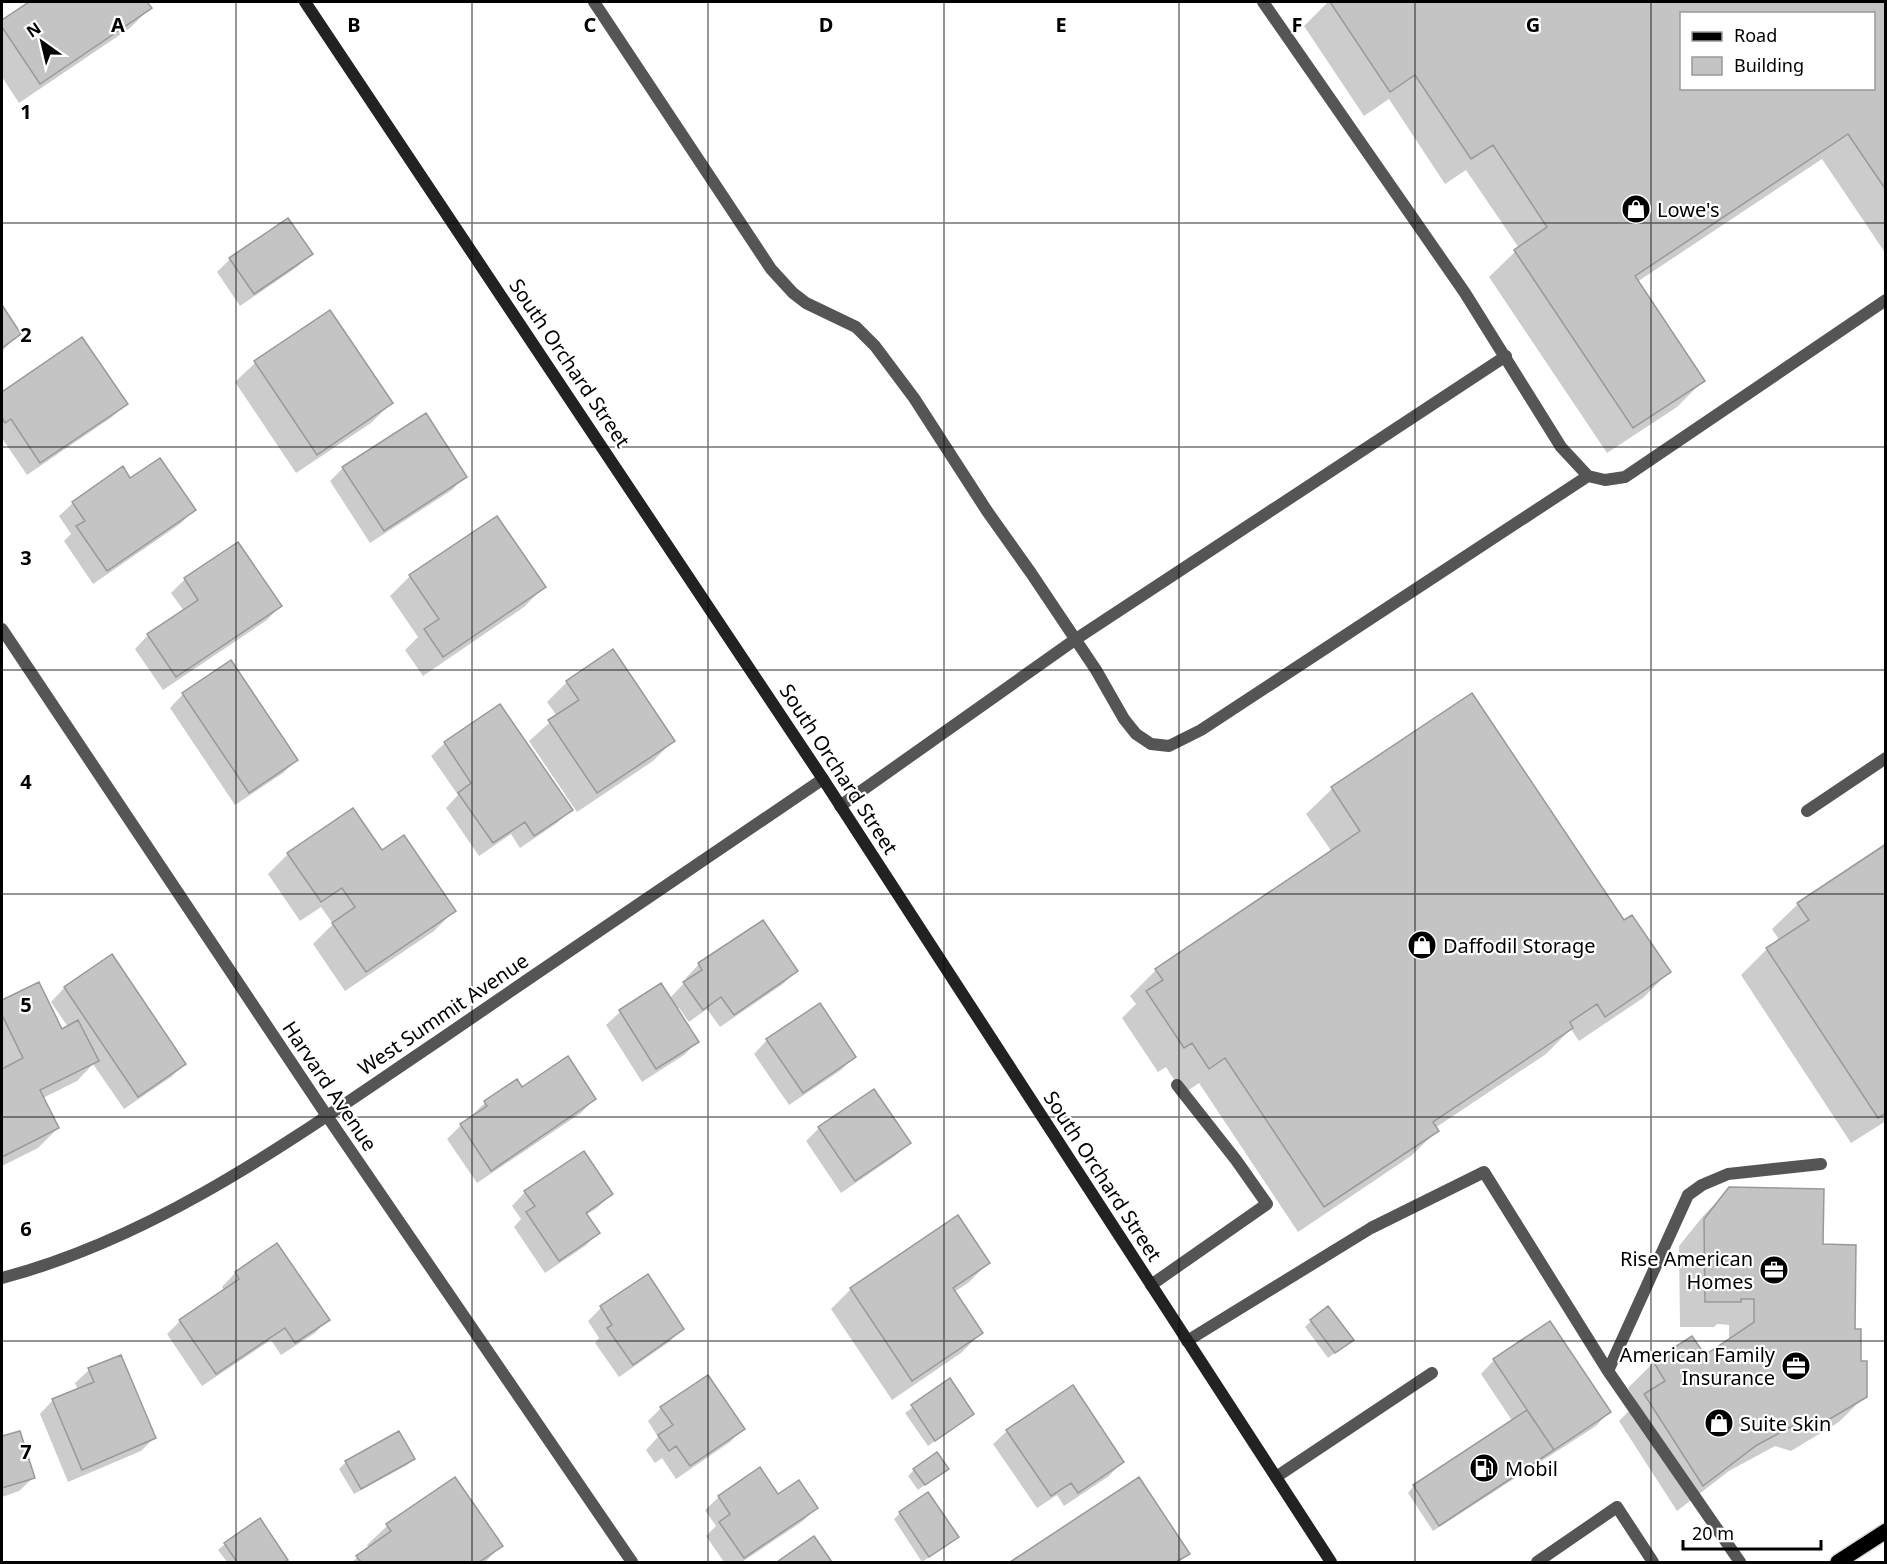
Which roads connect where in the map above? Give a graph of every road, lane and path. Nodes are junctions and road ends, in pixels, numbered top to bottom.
1 (305, 2) edge
2 (594, 2) edge
3 (1263, 2) edge
4 (1886, 300) edge
5 (1506, 356) junction
6 (1588, 476) junction
7 (2, 629) edge
8 (1076, 639) junction
9 (1886, 758) edge
10 (823, 779) junction
11 (840, 806) junction
12 (1807, 811) dead end
13 (1177, 1085) dead end
14 (327, 1116) junction
15 (1821, 1164) dead end
16 (2, 1278) edge
17 (1151, 1285) junction
18 (1187, 1341) junction
19 (1608, 1371) junction
20 (1432, 1373) dead end
21 (1276, 1477) junction
22 (1886, 1531) edge
23 (632, 1563) edge
24 (1331, 1563) edge
25 (1537, 1563) edge
26 (1653, 1563) edge
27 (1740, 1563) edge
28 (1838, 1563) edge

1 - 10 main road, South Orchard Street
2 - 8 street
3 - 5 street
4 - 6 street
5 - 6 street
5 - 8 street
6 - 8 street
7 - 14 street, Harvard Avenue
8 - 11 street
9 - 12 street
10 - 11 main road, South Orchard Street
10 - 14 street, West Summit Avenue
11 - 17 main road, South Orchard Street
13 - 17 street
14 - 16 street, West Summit Avenue
14 - 23 street, Harvard Avenue
15 - 19 street
17 - 18 main road, South Orchard Street
18 - 19 street
18 - 21 main road, South Orchard Street
19 - 27 street
20 - 21 street
21 - 24 main road, South Orchard Street
22 - 28 main road
25 - 26 street

